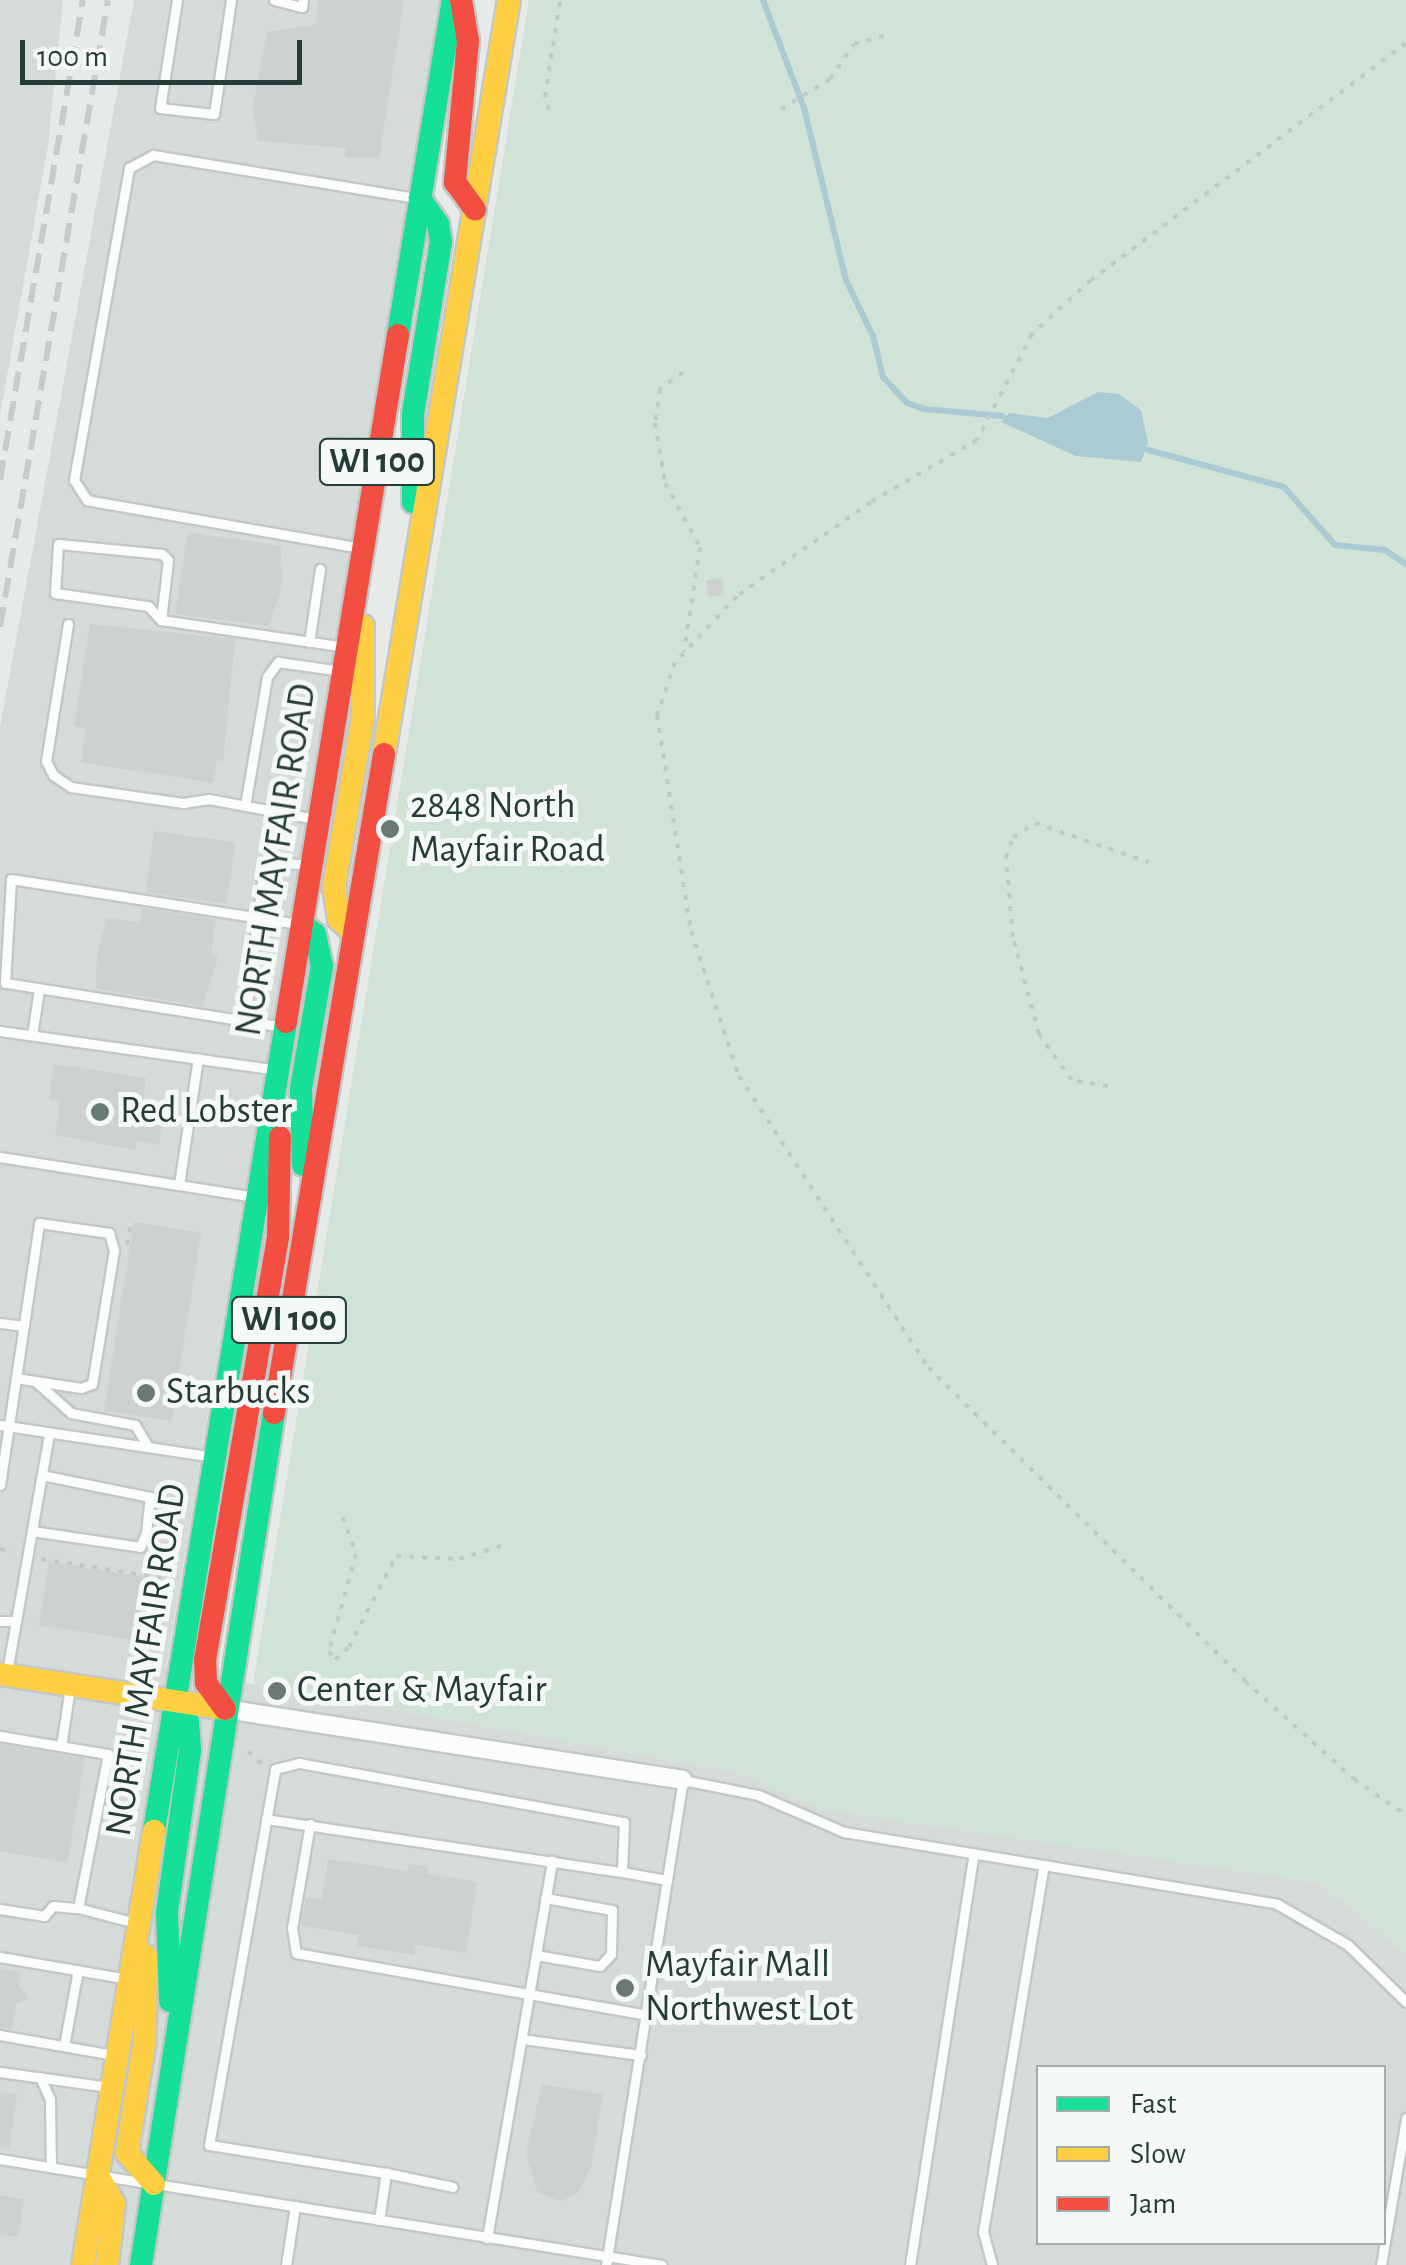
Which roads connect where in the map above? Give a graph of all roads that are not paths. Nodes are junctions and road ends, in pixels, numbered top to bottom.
1 (177, 0) edge
2 (231, 0) edge
3 (274, 0) edge
4 (303, 0) edge
5 (453, 0) edge
6 (461, 0) edge
7 (509, 0) edge
8 (420, 198) junction
9 (475, 210) junction
10 (363, 548) junction
11 (320, 569) dead end
12 (414, 572) junction
13 (161, 620) junction
14 (68, 624) dead end
15 (309, 642) junction
16 (347, 647) junction
17 (343, 671) junction
18 (245, 806) junction
19 (319, 820) junction
20 (312, 864) junction
21 (257, 919) junction
22 (302, 924) junction
23 (353, 932) junction
24 (40, 988) junction
25 (245, 1020) junction
26 (285, 1028) junction
27 (0, 1031) edge
28 (32, 1035) junction
29 (198, 1058) junction
30 (278, 1070) junction
31 (0, 1157) edge
32 (179, 1185) junction
33 (258, 1198) junction
34 (304, 1230) junction
35 (0, 1323) edge
36 (23, 1326) junction
37 (16, 1378) junction
38 (36, 1381) junction
39 (5, 1426) edge
40 (49, 1434) junction
41 (148, 1447) junction
42 (216, 1457) junction
43 (42, 1475) junction
44 (0, 1485) edge
45 (32, 1531) junction
46 (0, 1620) edge
47 (16, 1621) junction
48 (3, 1674) edge
49 (70, 1685) junction
50 (176, 1701) junction
51 (225, 1709) junction
52 (0, 1736) edge
53 (62, 1746) junction
54 (683, 1780) junction
55 (266, 1819) junction
56 (310, 1824) junction
57 (974, 1853) junction
58 (552, 1861) junction
59 (1044, 1865) junction
60 (622, 1872) junction
61 (667, 1880) junction
62 (145, 1886) junction
63 (546, 1898) junction
64 (78, 1908) junction
65 (0, 1909) edge
66 (139, 1924) junction
67 (536, 1955) junction
68 (0, 1957) edge
69 (78, 1970) junction
70 (138, 1980) junction
71 (529, 1995) junction
72 (1406, 2002) edge
73 (648, 2015) junction
74 (0, 2035) edge
75 (522, 2039) junction
76 (64, 2046) junction
77 (642, 2055) junction
78 (117, 2056) junction
79 (172, 2061) junction
80 (0, 2072) edge
81 (40, 2078) junction
82 (112, 2088) junction
83 (1406, 2118) edge
84 (0, 2160) edge
85 (51, 2167) junction
86 (386, 2173) junction
87 (97, 2174) junction
88 (154, 2184) junction
89 (453, 2187) dead end
90 (294, 2206) junction
91 (379, 2220) junction
92 (1386, 2236) edge
93 (488, 2238) junction
94 (607, 2261) edge
95 (83, 2265) edge
96 (107, 2265) edge
97 (142, 2265) edge
98 (286, 2265) edge
99 (662, 2265) edge
100 (910, 2265) edge
101 (992, 2265) edge

1 - 2 lane
3 - 4 lane
5 - 8 main road, NORTH MAYFAIR ROAD / WI 100
6 - 9 main road
7 - 9 main road, WI 100
8 - 10 main road, NORTH MAYFAIR ROAD / WI 100
8 - 10 lane
8 - 12 main road
9 - 12 main road, WI 100
10 - 16 main road, NORTH MAYFAIR ROAD / WI 100
10 - 23 main road
11 - 15 lane
12 - 23 main road, WI 100
13 - 13 lane
13 - 15 lane
14 - 18 lane
15 - 16 lane
16 - 17 main road, NORTH MAYFAIR ROAD / WI 100
17 - 18 lane
17 - 19 main road, NORTH MAYFAIR ROAD / WI 100
18 - 19 lane
19 - 20 main road, NORTH MAYFAIR ROAD / WI 100
20 - 21 lane
20 - 22 main road, NORTH MAYFAIR ROAD / WI 100
21 - 22 lane
21 - 24 lane
21 - 25 lane
22 - 26 main road, NORTH MAYFAIR ROAD / WI 100
22 - 34 main road
23 - 34 main road, WI 100
24 - 25 lane
24 - 28 lane
25 - 26 lane
26 - 30 main road, NORTH MAYFAIR ROAD / WI 100
27 - 28 lane
28 - 29 lane
29 - 30 lane
29 - 32 lane
30 - 33 main road, NORTH MAYFAIR ROAD / WI 100
30 - 51 main road
31 - 32 lane
32 - 33 lane
33 - 42 main road, NORTH MAYFAIR ROAD / WI 100
34 - 51 main road, WI 100
35 - 36 lane
36 - 37 lane
36 - 38 lane
37 - 38 lane
37 - 39 lane
38 - 41 lane
39 - 40 lane
39 - 44 lane
40 - 41 lane
40 - 43 lane
41 - 42 lane
42 - 50 main road, NORTH MAYFAIR ROAD / WI 100
43 - 45 lane
43 - 45 lane
45 - 47 lane
46 - 47 lane
47 - 48 lane
48 - 49 main road
49 - 50 main road
49 - 53 lane
50 - 51 main road
50 - 62 main road, NORTH MAYFAIR ROAD / WI 100
50 - 79 main road
51 - 54 street
51 - 79 main road, WI 100
52 - 53 lane
53 - 64 lane
54 - 57 lane
54 - 61 lane
55 - 56 lane
55 - 60 lane
55 - 86 lane
56 - 58 lane
56 - 71 lane
57 - 59 lane
57 - 100 lane
58 - 60 lane
58 - 63 lane
59 - 72 lane
59 - 101 lane
60 - 61 lane
61 - 73 lane
62 - 66 main road, NORTH MAYFAIR ROAD / WI 100
62 - 70 main road
63 - 67 lane
63 - 67 lane
64 - 65 lane
64 - 66 lane
66 - 70 main road, NORTH MAYFAIR ROAD / WI 100
67 - 71 lane
68 - 69 lane
69 - 70 lane
69 - 76 lane
70 - 78 main road, NORTH MAYFAIR ROAD / WI 100
70 - 88 main road
71 - 73 lane
71 - 75 lane
73 - 77 lane
74 - 76 lane
75 - 77 lane
75 - 93 lane
76 - 78 lane
77 - 94 lane
78 - 82 main road, NORTH MAYFAIR ROAD / WI 100
79 - 88 main road, WI 100
80 - 81 lane
81 - 82 lane
81 - 85 lane
82 - 87 main road, NORTH MAYFAIR ROAD / WI 100
83 - 92 lane
84 - 85 lane
85 - 87 lane
86 - 89 lane
86 - 91 lane
87 - 88 lane
87 - 95 main road, NORTH MAYFAIR ROAD / WI 100
87 - 96 main road
88 - 90 lane
88 - 97 main road, WI 100
90 - 91 lane
90 - 98 lane
91 - 93 lane
93 - 94 lane
94 - 99 lane

